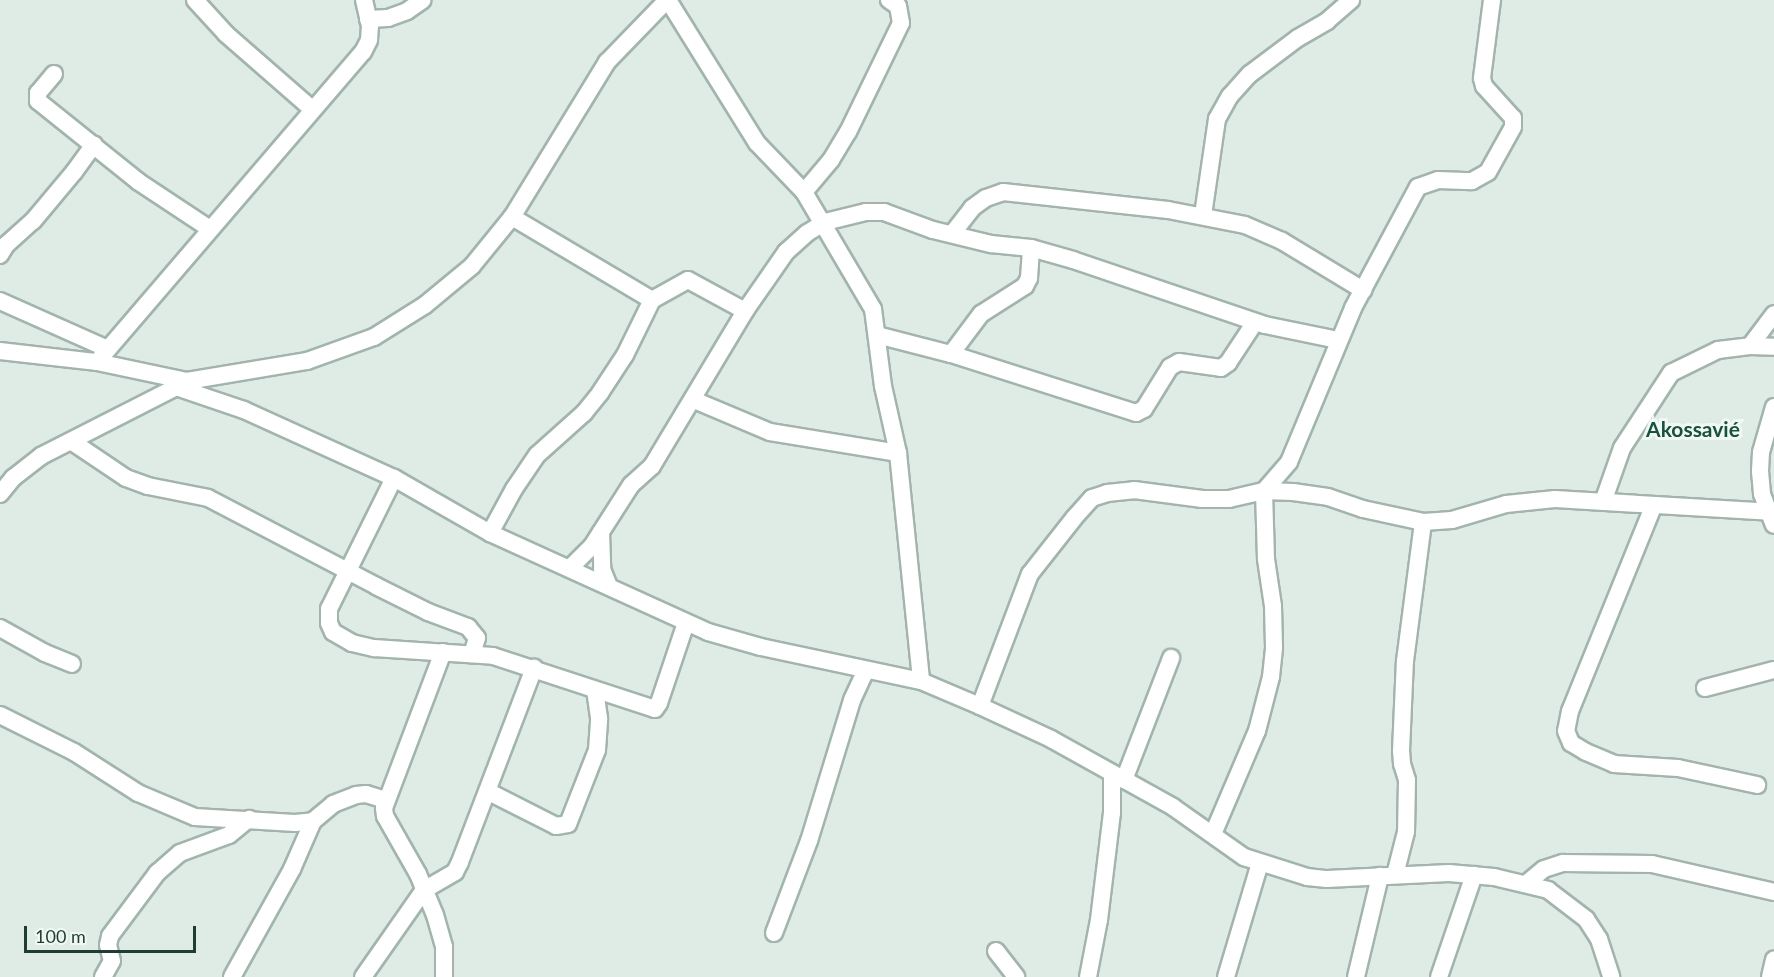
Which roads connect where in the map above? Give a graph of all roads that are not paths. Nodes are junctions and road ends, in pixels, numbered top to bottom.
1 (195, 0) edge
2 (364, 0) edge
3 (423, 0) edge
4 (668, 0) edge
5 (889, 0) edge
6 (1351, 0) edge
7 (1492, 0) edge
8 (368, 19) junction
9 (54, 74) dead end
10 (312, 109) junction
11 (94, 144) junction
12 (804, 192) junction
13 (1203, 215) junction
14 (512, 216) junction
15 (825, 222) junction
16 (210, 229) junction
17 (952, 234) junction
18 (1031, 248) junction
19 (0, 255) edge
20 (1363, 290) junction
21 (652, 300) junction
22 (0, 301) edge
23 (745, 311) junction
24 (1774, 314) edge
25 (1255, 322) junction
26 (877, 335) junction
27 (1338, 340) junction
28 (1750, 346) junction
29 (1774, 347) edge
30 (0, 351) edge
31 (951, 354) junction
32 (102, 355) junction
33 (182, 384) junction
34 (694, 400) junction
35 (1773, 412) edge
36 (71, 441) junction
37 (898, 453) junction
38 (6, 476) edge
39 (394, 478) junction
40 (1264, 491) junction
41 (0, 494) edge
42 (1603, 502) junction
43 (1653, 507) junction
44 (1772, 517) edge
45 (1423, 522) junction
46 (602, 531) junction
47 (490, 532) junction
48 (570, 568) junction
49 (348, 569) junction
50 (609, 586) junction
51 (686, 623) junction
52 (0, 628) edge
53 (443, 651) junction
54 (472, 654) junction
55 (1171, 658) dead end
56 (72, 664) dead end
57 (534, 669) junction
58 (866, 670) junction
59 (1774, 670) edge
60 (921, 681) junction
61 (1705, 688) dead end
62 (595, 690) junction
63 (980, 706) junction
64 (0, 715) edge
65 (1118, 777) junction
66 (1757, 785) dead end
67 (489, 792) junction
68 (386, 800) junction
69 (249, 819) junction
70 (314, 821) junction
71 (1213, 834) junction
72 (1260, 863) junction
73 (1474, 875) junction
74 (1388, 876) junction
75 (1527, 884) junction
76 (424, 890) junction
77 (1774, 892) edge
78 (774, 933) dead end
79 (996, 951) dead end
80 (1774, 959) edge
81 (103, 977) edge
82 (232, 977) edge
83 (363, 977) edge
84 (444, 977) edge
85 (1016, 977) edge
86 (1088, 977) edge
87 (1226, 977) edge
88 (1356, 977) edge
89 (1439, 977) edge
90 (1611, 977) edge
91 (1770, 977) edge

1 - 10 street
2 - 8 street
3 - 8 street
4 - 12 street
4 - 14 street
5 - 12 street
6 - 13 street
7 - 20 street
8 - 10 street
9 - 11 street
10 - 16 street
11 - 16 street
11 - 19 street
12 - 15 street
13 - 17 street
13 - 20 street
14 - 21 street
14 - 33 street
15 - 17 street
15 - 23 street
15 - 26 street
16 - 32 street
17 - 18 street
18 - 25 street
18 - 31 street
20 - 27 street
21 - 23 street
21 - 47 street
22 - 32 street
23 - 34 street
24 - 28 street
25 - 27 street
25 - 31 street
26 - 31 street
26 - 37 street
27 - 40 street
28 - 29 street
28 - 42 street
30 - 32 street
32 - 33 street
33 - 36 street
33 - 39 street
34 - 37 street
34 - 46 street
35 - 44 street
36 - 38 street
36 - 49 street
37 - 60 street
38 - 41 street
39 - 47 street
39 - 49 street
40 - 45 street
40 - 63 street
40 - 71 street
42 - 43 street
42 - 45 street
43 - 44 street
43 - 66 street
45 - 74 street
46 - 48 street
46 - 50 street
47 - 48 street
48 - 50 street
49 - 53 street
49 - 54 street
50 - 51 street
51 - 58 street
51 - 62 street
52 - 56 street
53 - 54 street
53 - 68 street
54 - 57 street
55 - 65 street
57 - 62 street
57 - 67 street
58 - 60 street
58 - 78 street
59 - 61 street
60 - 63 street
62 - 67 street
63 - 65 street
64 - 69 street
65 - 71 street
65 - 86 street
67 - 76 street
68 - 70 street
68 - 76 street
69 - 70 street
69 - 81 street
70 - 82 street
71 - 72 street
72 - 74 street
72 - 87 street
73 - 74 street
73 - 75 street
73 - 89 street
74 - 88 street
75 - 77 street
75 - 90 street
76 - 83 street
76 - 84 street
79 - 85 street
80 - 91 street

